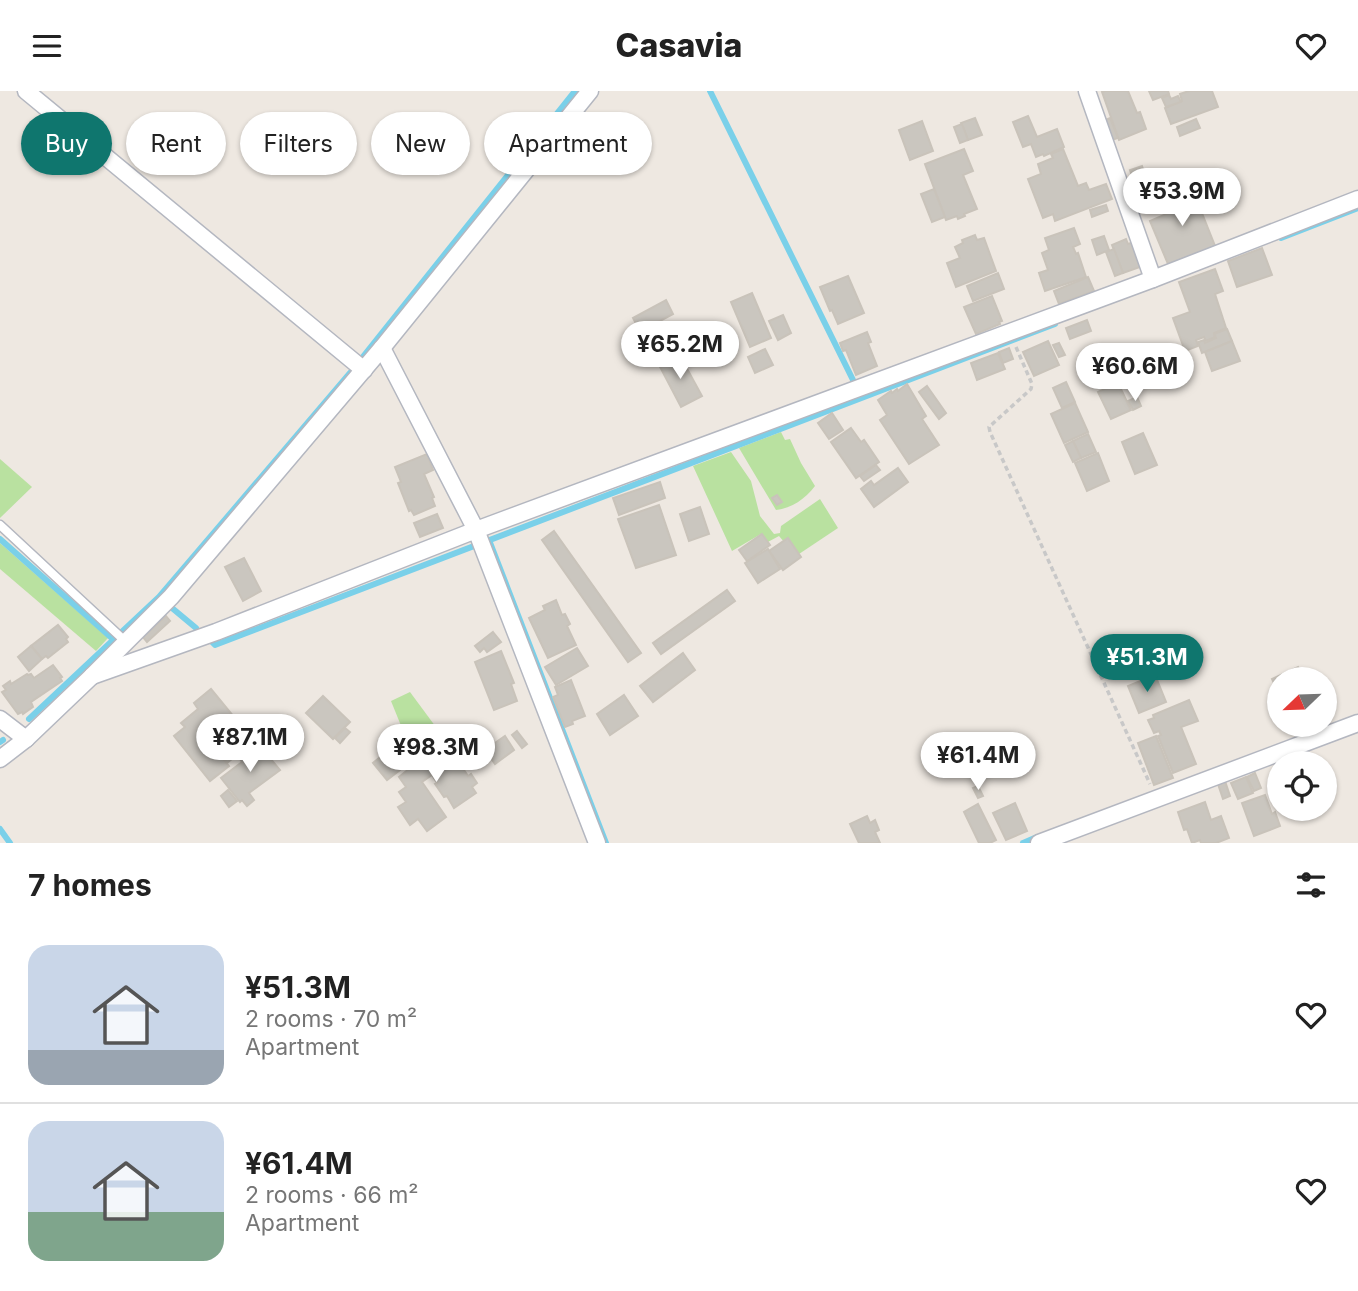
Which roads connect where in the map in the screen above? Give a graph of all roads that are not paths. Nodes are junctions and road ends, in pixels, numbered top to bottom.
1 (26, 91) edge
2 (590, 91) edge
3 (1087, 91) edge
4 (1358, 199) edge
5 (1153, 279) junction
6 (382, 348) junction
7 (359, 366) junction
8 (0, 525) edge
9 (480, 538) junction
10 (121, 638) junction
11 (92, 676) junction
12 (0, 719) edge
13 (1358, 723) edge
14 (26, 739) junction
15 (0, 759) edge
16 (597, 843) edge
17 (1039, 843) edge

1 - 7 street
2 - 6 street
3 - 5 street
4 - 5 street
5 - 9 street
6 - 7 street
6 - 9 street
7 - 10 street
8 - 10 lane
9 - 11 street
9 - 16 street
10 - 11 street
11 - 14 street
12 - 14 street
13 - 17 street
14 - 15 street

